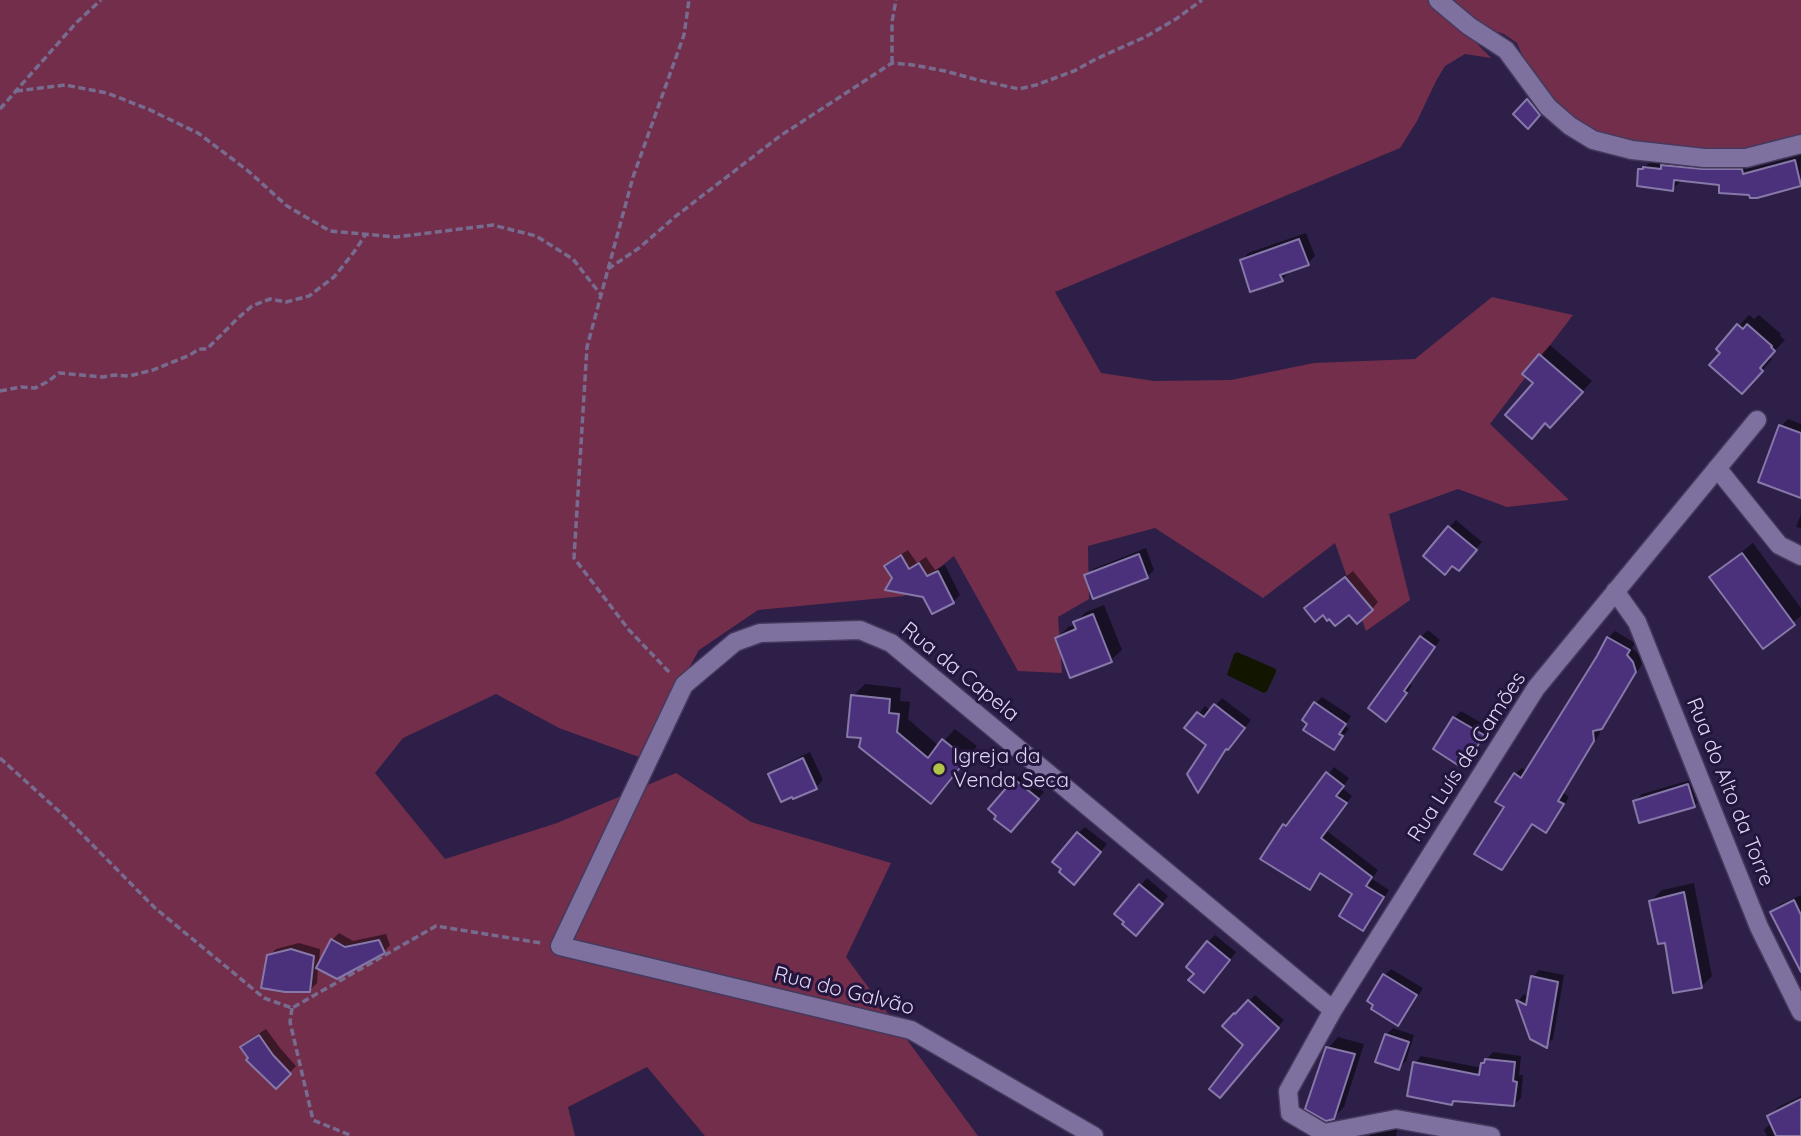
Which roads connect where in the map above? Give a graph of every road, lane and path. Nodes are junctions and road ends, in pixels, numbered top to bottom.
1 (100, 0) edge
2 (689, 0) edge
3 (896, 0) edge
4 (1202, 0) edge
5 (1438, 0) edge
6 (892, 63) junction
7 (16, 91) junction
8 (0, 109) edge
9 (1801, 145) edge
10 (366, 234) junction
11 (608, 269) junction
12 (601, 295) junction
13 (0, 391) edge
14 (1757, 420) dead end
15 (1717, 468) junction
16 (1801, 556) edge
17 (1615, 591) junction
18 (684, 685) junction
19 (0, 758) edge
20 (560, 946) junction
21 (292, 1008) junction
22 (1334, 1010) junction
23 (1801, 1012) edge
24 (1324, 1134) edge
25 (352, 1136) edge
26 (1094, 1136) edge
27 (1491, 1136) edge

1 - 7 path
2 - 11 path
3 - 6 path
4 - 6 path
5 - 9 street
6 - 11 path
7 - 8 path
7 - 10 path
10 - 12 path
10 - 13 path
11 - 12 path
12 - 18 path
14 - 15 street, Rua Luís de Camões
15 - 16 street
15 - 17 street, Rua Luís de Camões
17 - 22 street, Rua Luís de Camões
17 - 23 street, Rua do Alto da Torre
18 - 20 street, Rua da Capela
18 - 22 street, Rua da Capela
19 - 21 path
20 - 21 path
20 - 26 street, Rua do Galvão
21 - 25 path
22 - 24 street, Rua Luís de Camões
24 - 27 street

